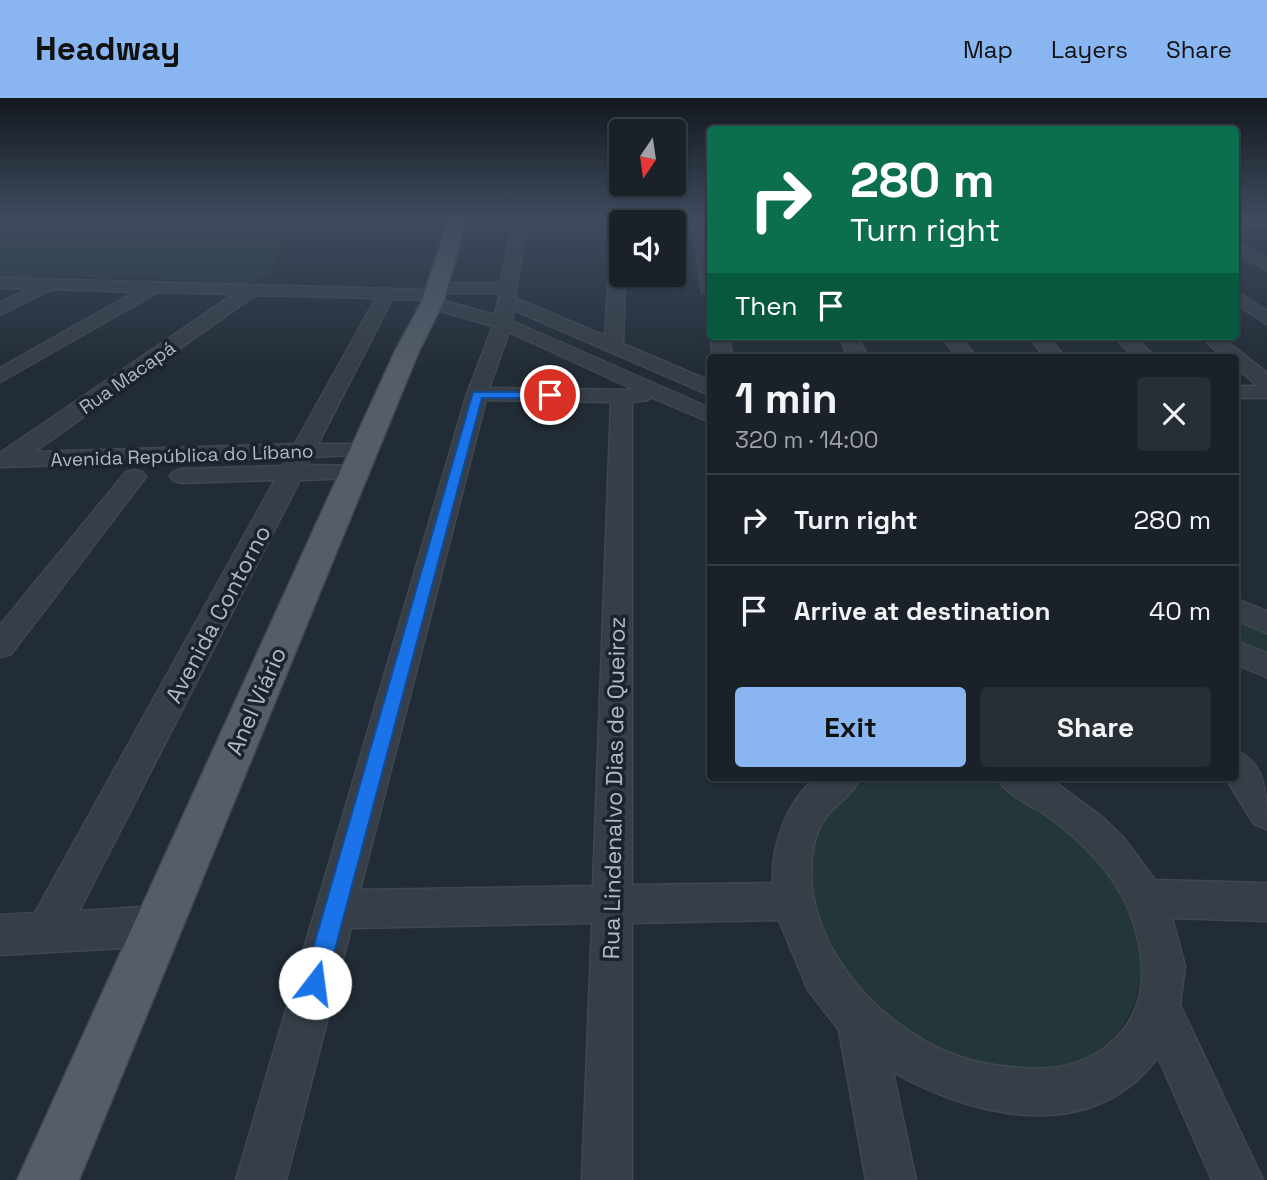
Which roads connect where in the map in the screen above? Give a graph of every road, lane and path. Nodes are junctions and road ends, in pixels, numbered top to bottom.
1 (443, 269) edge
2 (511, 269) edge
3 (52, 282) junction
4 (0, 283) edge
5 (157, 285) junction
6 (616, 287) edge
7 (253, 289) junction
8 (387, 293) junction
9 (433, 295) junction
10 (1239, 298) edge
11 (505, 304) junction
12 (0, 310) edge
13 (1267, 319) edge
14 (1040, 340) edge
15 (1127, 340) edge
16 (1214, 340) edge
17 (614, 347) junction
18 (1052, 354) edge
19 (1142, 354) edge
20 (1231, 354) edge
21 (1239, 360) edge
22 (0, 376) edge
23 (1267, 383) edge
24 (707, 387) edge
25 (1239, 392) edge
26 (1267, 392) edge
27 (477, 394) junction
28 (622, 395) junction
29 (666, 397) junction
30 (707, 397) edge
31 (707, 415) edge
32 (361, 460) junction
33 (299, 462) junction
34 (2, 466) edge
35 (134, 477) junction
36 (1239, 610) edge
37 (1267, 623) edge
38 (0, 646) edge
39 (1239, 653) edge
40 (1267, 666) edge
41 (1239, 770) edge
42 (1027, 781) edge
43 (826, 784) edge
44 (1047, 787) edge
45 (1267, 813) edge
46 (1144, 898) junction
47 (793, 901) junction
48 (1267, 902) edge
49 (612, 903) junction
50 (335, 909) junction
51 (158, 926) junction
52 (46, 933) junction
53 (0, 935) edge
54 (1159, 1009) junction
55 (859, 1019) junction
56 (48, 1180) edge
57 (261, 1180) edge
58 (607, 1180) edge
59 (891, 1180) edge
60 (1238, 1180) edge

1 - 9 main road, Anel Viário
2 - 11 street
3 - 4 street
3 - 5 street
3 - 12 street
5 - 7 street
5 - 22 street
6 - 17 street
7 - 8 street
7 - 34 street, Rua Macapá
8 - 9 street
8 - 33 street, Avenida Contorno
9 - 11 street
9 - 11 street
9 - 32 main road, Anel Viário
10 - 13 street
11 - 17 street
11 - 27 street
11 - 29 street
14 - 18 street
15 - 19 street
16 - 20 street
17 - 24 street
21 - 23 street
25 - 26 street
27 - 28 street
27 - 50 street
28 - 29 street
28 - 49 street, Rua Lindenalvo Dias de Queiroz
29 - 30 street
29 - 31 street
32 - 33 street, Avenida República do Líbano
32 - 51 main road, Anel Viário
33 - 34 street, Avenida República do Líbano
33 - 35 street, Avenida República do Líbano
33 - 52 street, Avenida Contorno
34 - 35 street, Avenida República do Líbano
35 - 38 street
36 - 37 street
39 - 40 street
41 - 45 street
42 - 44 street
43 - 47 street
44 - 46 street
46 - 48 street
46 - 54 street
47 - 49 street
47 - 55 street
49 - 50 street
49 - 58 street, Rua Lindenalvo Dias de Queiroz
50 - 57 street
51 - 52 street
51 - 56 main road, Anel Viário
52 - 53 street
54 - 55 street
54 - 60 street
55 - 59 street

